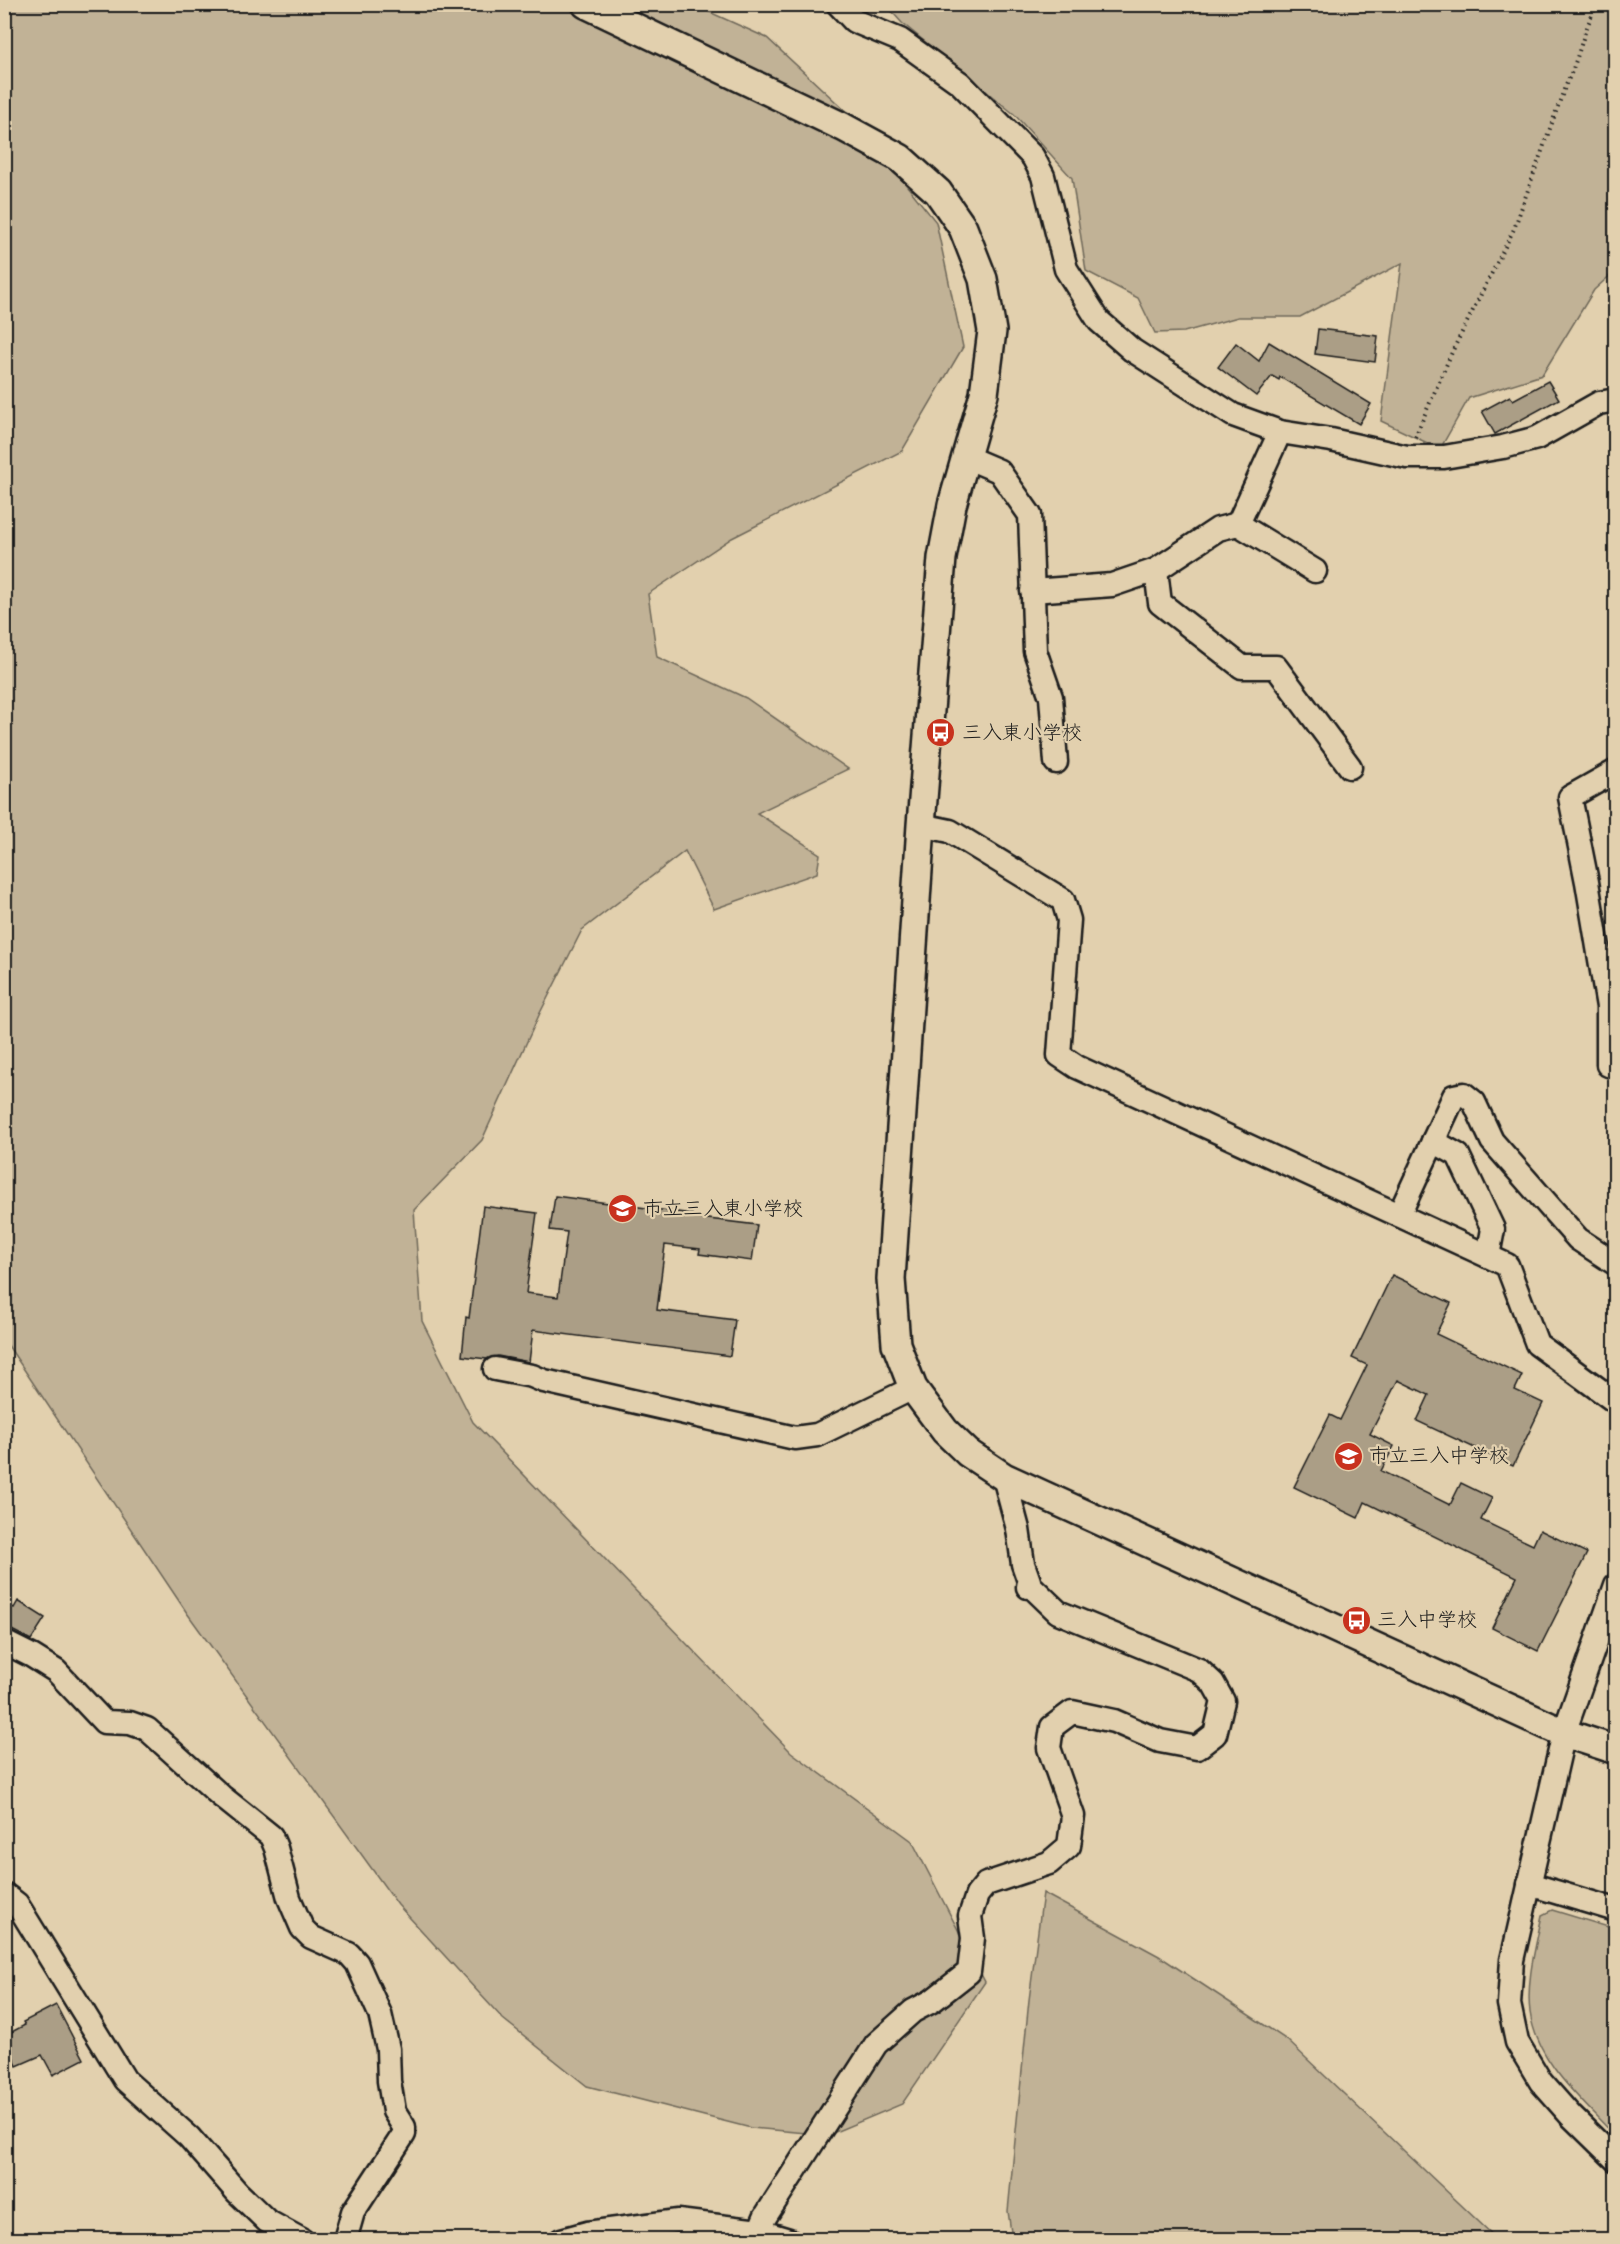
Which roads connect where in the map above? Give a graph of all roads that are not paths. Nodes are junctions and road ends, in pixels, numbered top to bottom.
1 (585, 4) edge
2 (838, 4) edge
3 (1616, 400) edge
4 (1280, 432) junction
5 (966, 457) junction
6 (1238, 525) junction
7 (1156, 570) junction
8 (1315, 570) dead end
9 (1032, 591) junction
10 (1056, 762) dead end
11 (1350, 767) dead end
12 (1616, 771) edge
13 (921, 825) junction
14 (1616, 1067) edge
15 (1433, 1141) junction
16 (1399, 1215) junction
17 (1488, 1256) junction
18 (1616, 1264) edge
19 (495, 1369) dead end
20 (913, 1388) junction
21 (1616, 1402) edge
22 (1004, 1477) junction
23 (1616, 1585) edge
24 (4, 1642) edge
25 (1564, 1733) junction
26 (1616, 1750) edge
27 (1528, 1884) junction
28 (4, 1894) edge
29 (1616, 1910) edge
30 (1616, 2160) edge
31 (759, 2231) junction
32 (302, 2240) edge
33 (345, 2240) edge
34 (561, 2240) edge
35 (789, 2240) edge

1 - 5 street
2 - 4 street
3 - 4 street
4 - 6 street
5 - 9 street
5 - 13 street
6 - 7 street
6 - 8 street
7 - 9 street
7 - 11 street
9 - 10 street
12 - 14 street
13 - 16 street
13 - 20 street
15 - 16 street
15 - 17 street
15 - 18 street
16 - 17 street
17 - 21 street
19 - 20 street
20 - 22 street
22 - 25 street
22 - 31 street
23 - 25 street
24 - 33 street
25 - 26 street
25 - 27 street
27 - 29 street
27 - 30 street
28 - 32 street
31 - 34 street
31 - 35 street

